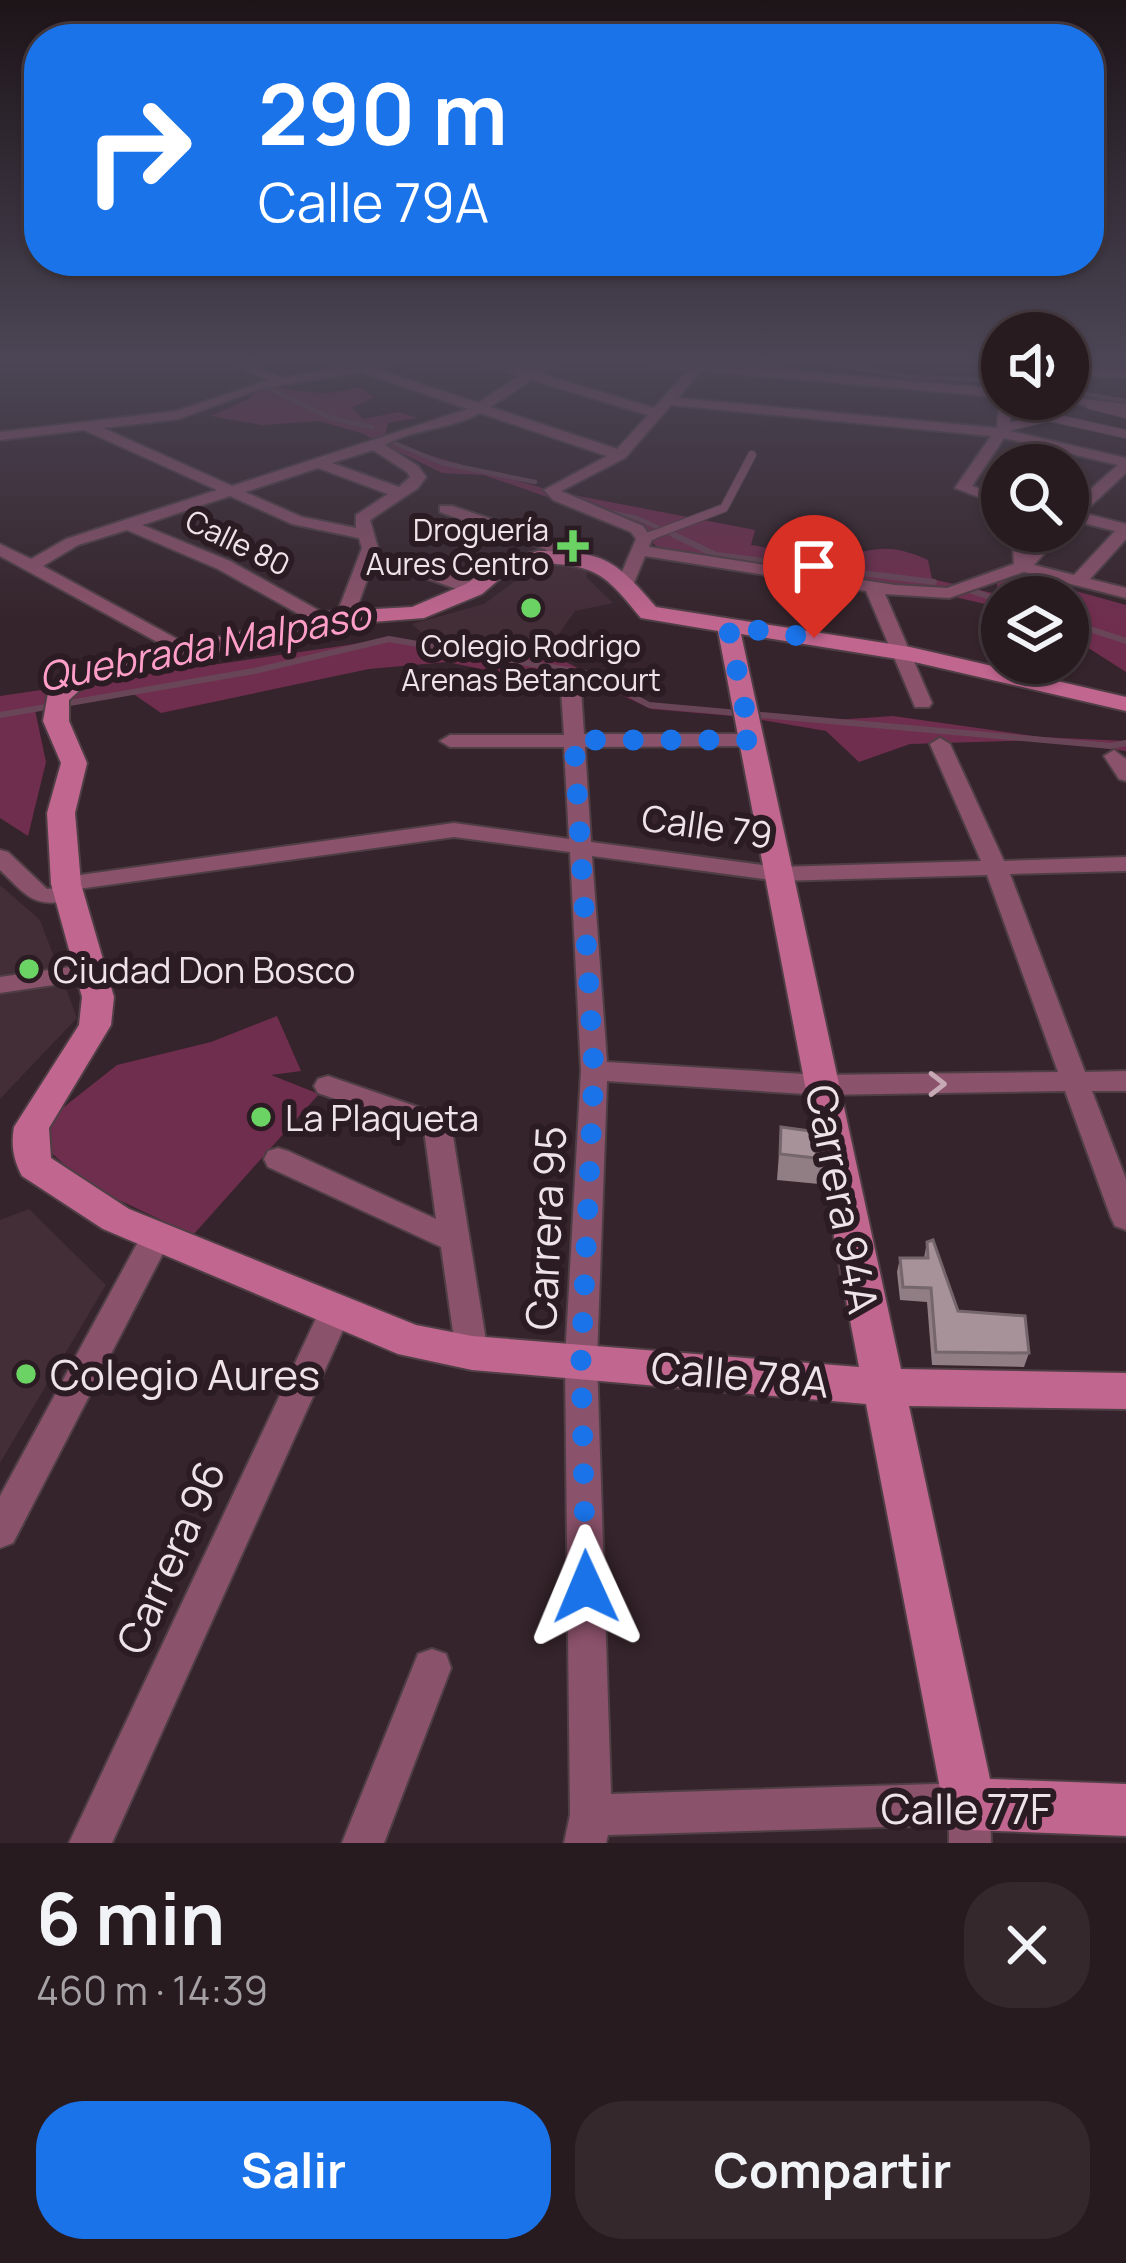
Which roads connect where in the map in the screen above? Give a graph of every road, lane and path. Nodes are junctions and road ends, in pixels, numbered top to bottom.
1 (136, 449) edge
2 (363, 449) edge
3 (381, 449) edge
4 (602, 449) edge
5 (625, 449) edge
6 (752, 454) dead end
7 (1089, 454) edge
8 (620, 455) junction
9 (981, 461) edge
10 (316, 464) junction
11 (1126, 464) edge
12 (230, 493) junction
13 (400, 493) junction
14 (981, 494) edge
15 (1089, 498) edge
16 (446, 509) dead end
17 (1089, 521) edge
18 (127, 524) junction
19 (1126, 529) edge
20 (364, 534) junction
21 (643, 545) junction
22 (0, 549) edge
23 (1022, 552) edge
24 (1037, 552) edge
25 (562, 556) junction
26 (362, 564) junction
27 (31, 566) junction
28 (1023, 567) junction
29 (1058, 576) edge
30 (1083, 576) edge
31 (1089, 584) edge
32 (625, 586) junction
33 (873, 586) junction
34 (474, 589) junction
35 (1126, 593) edge
36 (333, 617) junction
37 (728, 626) junction
38 (183, 650) junction
39 (899, 651) junction
40 (571, 689) dead end
41 (922, 703) dead end
42 (1126, 704) edge
43 (574, 740) junction
44 (751, 740) junction
45 (450, 741) dead end
46 (940, 744) dead end
47 (581, 845) junction
48 (0, 857) edge
49 (1126, 864) edge
50 (995, 866) junction
51 (778, 874) junction
52 (67, 889) junction
53 (92, 971) junction
54 (0, 985) edge
55 (594, 1071) junction
56 (1126, 1081) edge
57 (1074, 1083) junction
58 (820, 1085) junction
59 (328, 1086) dead end
60 (278, 1159) dead end
61 (1126, 1217) edge
62 (156, 1238) junction
63 (452, 1240) junction
64 (336, 1310) junction
65 (472, 1353) junction
66 (581, 1360) junction
67 (881, 1387) junction
68 (1126, 1391) edge
69 (0, 1531) edge
70 (432, 1668) dead end
71 (1126, 1810) edge
72 (970, 1824) edge
73 (588, 1829) edge
74 (90, 1843) edge
75 (363, 1843) edge

1 - 12 street
2 - 10 street
3 - 13 street
4 - 8 street
5 - 8 street
6 - 21 lane
7 - 11 street
8 - 21 street
9 - 14 street
10 - 12 street
10 - 13 street
11 - 15 street
12 - 18 street
12 - 20 street
13 - 20 street
16 - 25 street
17 - 19 street
18 - 27 street
18 - 36 street, Calle 80
19 - 30 street
20 - 26 street
21 - 32 street
21 - 33 street
22 - 27 street
23 - 28 street
24 - 28 street
25 - 32 street
25 - 34 street
26 - 34 street
26 - 36 street
27 - 38 street
28 - 29 street
28 - 33 street
31 - 35 street
32 - 37 street
33 - 39 street
34 - 36 street
36 - 38 street
37 - 39 street
37 - 44 street, Carrera 94A
38 - 52 street
39 - 41 street
39 - 42 street
40 - 43 street, Carrera 95
43 - 44 street
43 - 45 street
43 - 47 street, Carrera 95
44 - 51 street, Carrera 94A
46 - 50 street
47 - 51 street, Calle 79
47 - 52 street, Calle 79
47 - 55 street, Carrera 95
48 - 52 street
49 - 50 street, Calle 79
50 - 51 street, Calle 79
50 - 57 street
51 - 58 street, Carrera 94A
52 - 53 street
53 - 54 street
53 - 62 street, Calle 78A
55 - 58 street
55 - 66 street, Carrera 95
56 - 57 street
58 -> 57 street
57 - 61 street
58 - 67 street, Carrera 94A
59 - 63 street
60 - 63 street
62 - 64 street, Calle 78A
62 - 69 street
63 - 65 street
64 - 65 street, Calle 78A
64 - 74 street, Carrera 96
65 - 66 street, Calle 78A
66 - 67 street, Calle 78A
66 - 73 street, Carrera 95
67 - 68 street, Calle 78A
67 - 72 street, Carrera 94A
70 - 75 street
71 - 72 street, Calle 77F
72 - 73 street, Calle 77F

